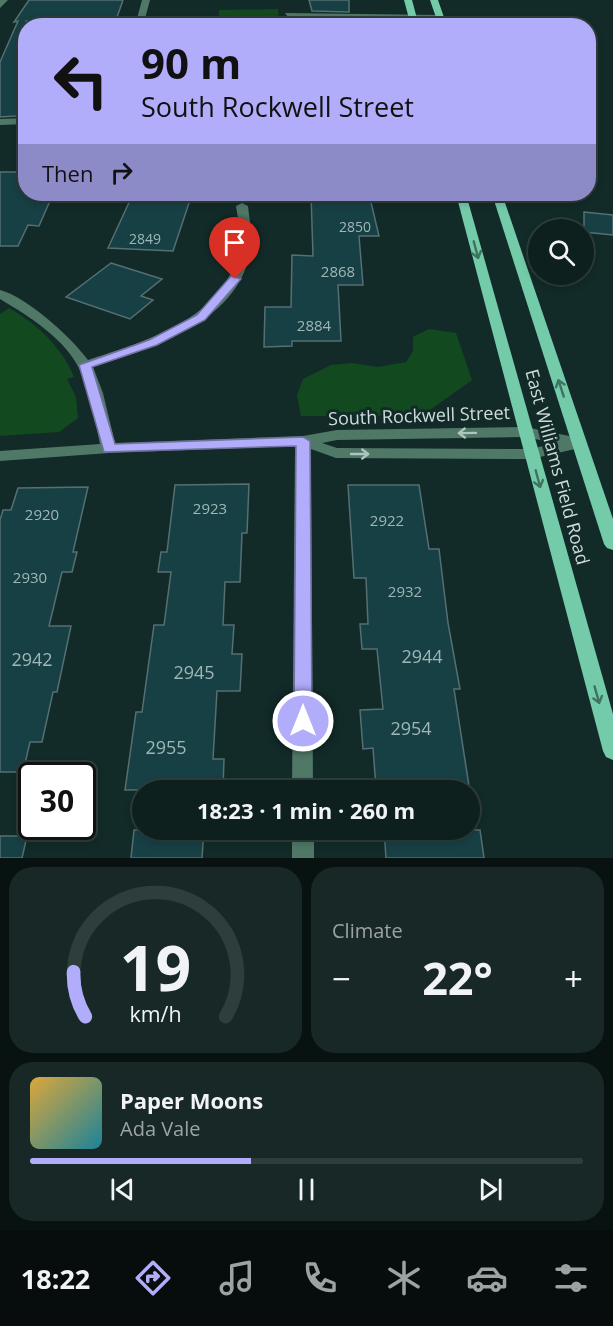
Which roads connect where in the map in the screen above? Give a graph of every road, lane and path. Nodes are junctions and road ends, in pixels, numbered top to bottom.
1 (4, 0) edge
2 (146, 0) edge
3 (408, 0) edge
4 (434, 0) edge
5 (0, 6) edge
6 (142, 18) edge
7 (289, 18) edge
8 (413, 18) edge
9 (440, 18) edge
10 (0, 122) edge
11 (18, 122) edge
12 (462, 201) edge
13 (499, 201) edge
14 (242, 206) dead end
15 (0, 294) edge
16 (85, 365) junction
17 (525, 432) junction
18 (303, 441) junction
19 (579, 443) junction
20 (109, 448) junction
21 (531, 454) junction
22 (0, 456) edge
23 (613, 544) edge
24 (613, 751) edge
25 (303, 780) edge
26 (303, 840) edge
27 (303, 858) edge

1 - 5 street
2 - 6 street
3 - 8 main road
4 - 9 main road
7 - 8 street
8 - 9 street
10 - 11 street
12 -> 17 main road, East Williams Field Road
19 -> 13 main road, East Williams Field Road
14 - 16 street
15 - 16 street
16 - 20 street
17 -> 18 street, South Rockwell Street
17 - 19 street, South Rockwell Street
17 - 21 main road, East Williams Field Road
18 - 20 street, South Rockwell Street
18 -> 21 street, South Rockwell Street
18 - 25 street
19 - 21 street, South Rockwell Street
19 - 23 main road, East Williams Field Road
20 - 22 street, South Rockwell Street
21 -> 24 main road, East Williams Field Road
26 - 27 street

